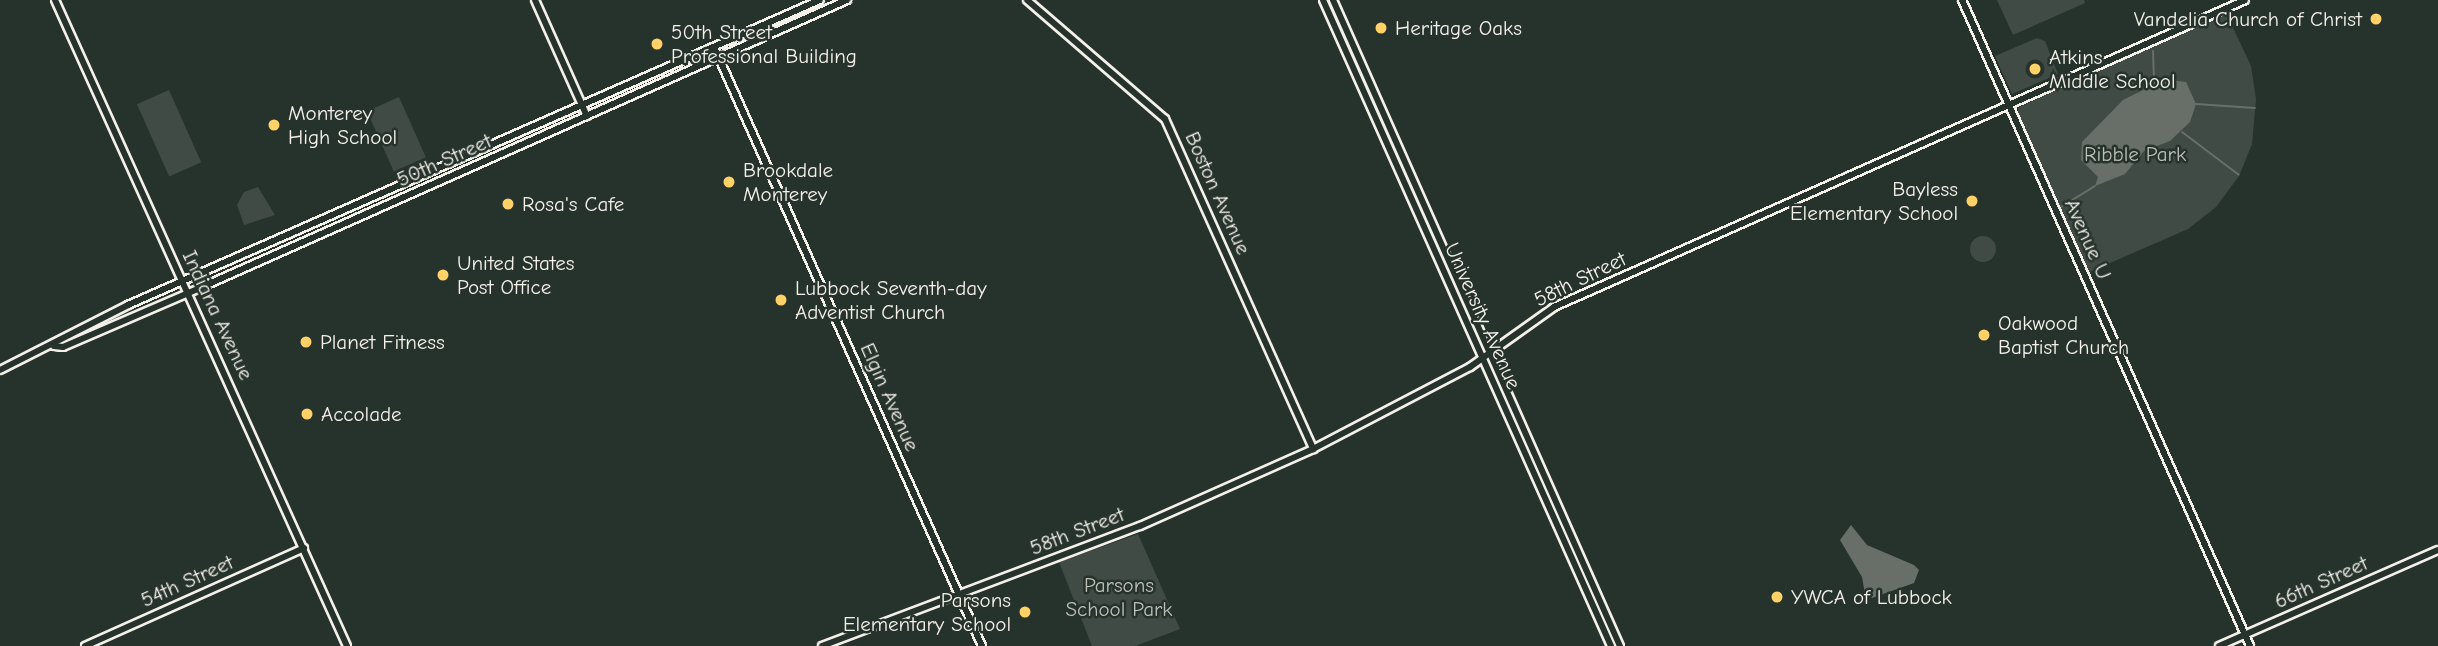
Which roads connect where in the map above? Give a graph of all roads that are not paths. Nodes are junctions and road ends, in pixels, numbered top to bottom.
1 (55, 0) edge
2 (535, 0) edge
3 (821, 0) edge
4 (847, 0) edge
5 (1027, 0) edge
6 (1323, 0) edge
7 (1333, 0) edge
8 (1962, 0) edge
9 (2245, 0) edge
10 (714, 47) junction
11 (719, 57) junction
12 (583, 106) junction
13 (2009, 106) junction
14 (587, 116) junction
15 (183, 281) junction
16 (189, 293) junction
17 (54, 346) junction
18 (1491, 355) junction
19 (1484, 359) junction
20 (0, 370) edge
21 (1313, 449) junction
22 (304, 548) junction
23 (2438, 550) edge
24 (959, 595) junction
25 (2245, 635) junction
26 (85, 646) edge
27 (347, 646) edge
28 (822, 646) edge
29 (982, 646) edge
30 (1611, 646) edge
31 (1620, 646) edge
32 (2218, 646) edge
33 (2250, 646) edge

1 - 15 street, Indiana Avenue
2 - 12 street
3 - 10 street, 50th Street
4 - 11 street, 50th Street
5 - 21 street, Boston Avenue
6 - 19 street, University Avenue
7 - 18 street, University Avenue
8 - 13 street, Avenue U
9 - 13 street, 58th Street
10 - 11 street, Elgin Avenue
10 - 12 street, 50th Street
11 - 14 street, 50th Street
11 - 24 street, Elgin Avenue
12 - 14 street
12 - 15 street, 50th Street
13 - 18 street, 58th Street
13 - 25 street, Avenue U
14 - 16 street, 50th Street
15 - 16 street, Indiana Avenue
15 - 17 street, 50th Street
16 - 17 street, 50th Street
16 - 22 street, Indiana Avenue
17 - 20 street, 50th Street
18 - 19 street, 58th Street
18 - 31 street, University Avenue
19 - 21 street, 58th Street
19 - 30 street, University Avenue
21 - 24 street, 58th Street
22 - 26 street, 54th Street
22 - 27 street, Indiana Avenue
23 - 25 street, 66th Street
24 - 28 street, 58th Street
24 - 29 street, Elgin Avenue
25 - 32 street, 66th Street
25 - 33 street, Avenue U

